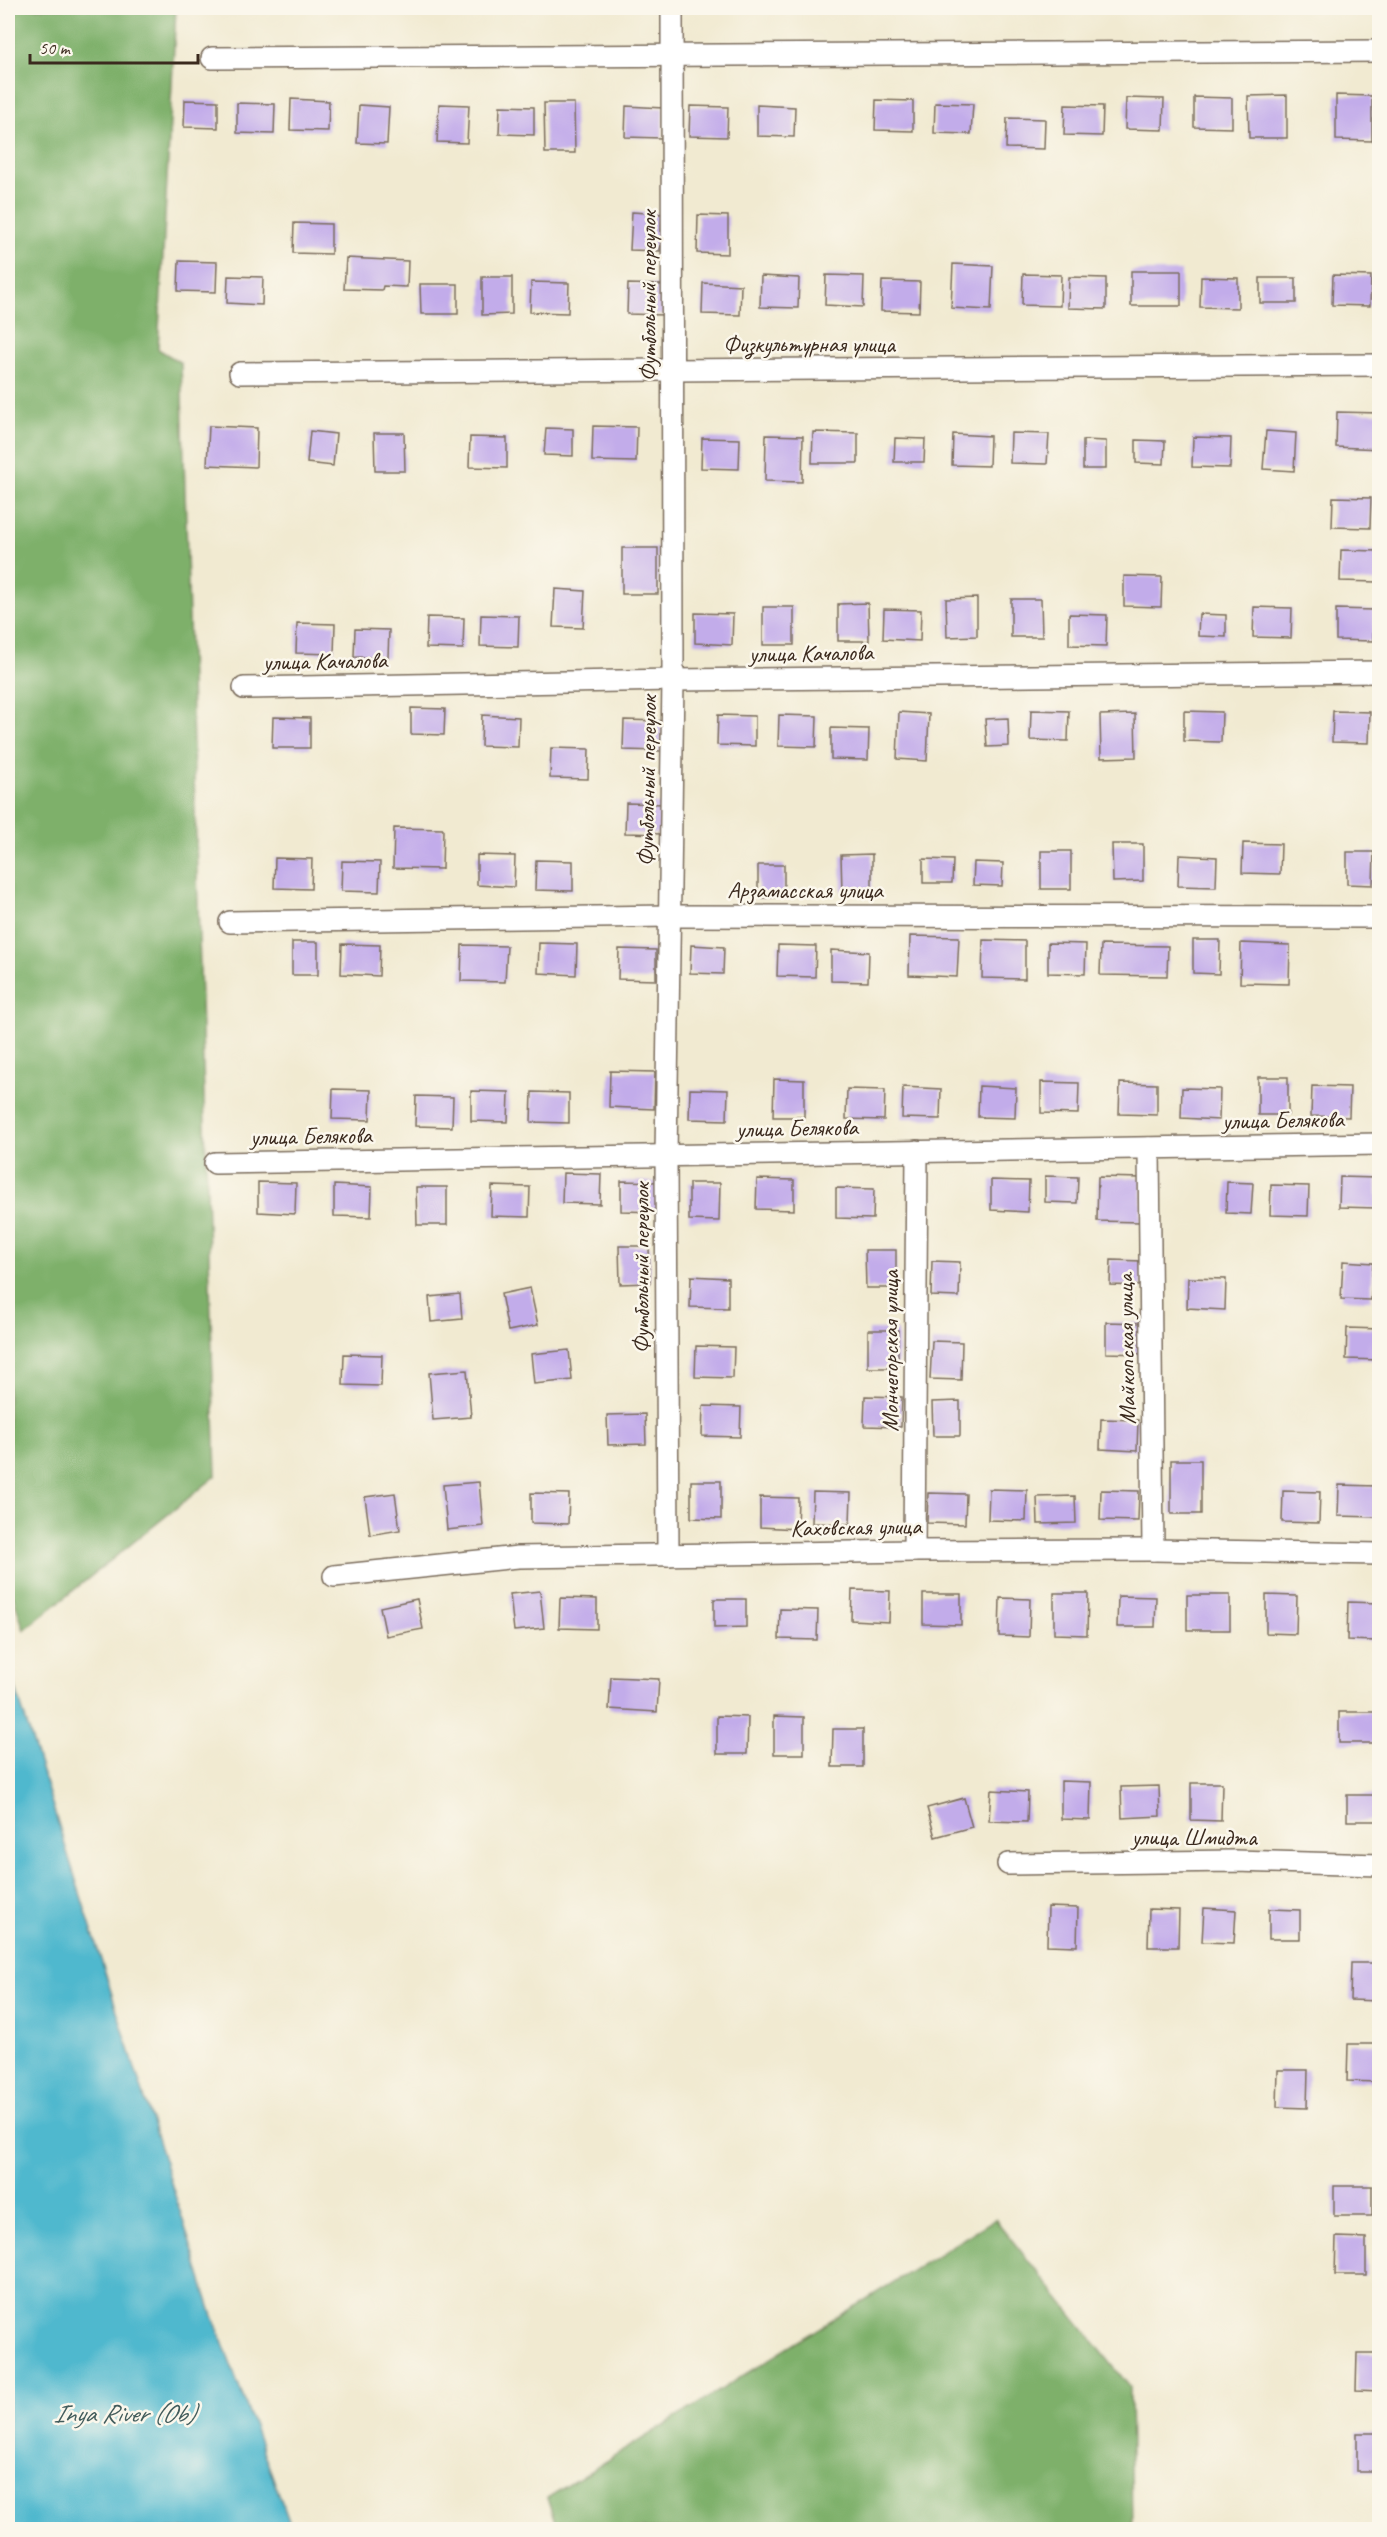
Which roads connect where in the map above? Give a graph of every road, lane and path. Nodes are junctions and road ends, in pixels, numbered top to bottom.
1 (672, 8) edge
2 (1380, 51) edge
3 (674, 56) junction
4 (212, 58) dead end
5 (1380, 365) edge
6 (674, 370) junction
7 (240, 374) dead end
8 (1380, 672) edge
9 (673, 680) junction
10 (244, 688) dead end
11 (671, 916) junction
12 (1380, 917) edge
13 (230, 922) dead end
14 (1380, 1144) edge
15 (1149, 1148) junction
16 (917, 1151) junction
17 (666, 1156) junction
18 (215, 1163) dead end
19 (1153, 1550) junction
20 (914, 1551) junction
21 (1380, 1554) edge
22 (668, 1556) junction
23 (334, 1576) dead end
24 (1008, 1864) dead end
25 (1380, 1865) edge

1 - 3 street, Футбольный переулок
2 - 3 street
3 - 4 street
3 - 6 street, Футбольный переулок
5 - 6 street, Физкультурная улица
6 - 7 street, Физкультурная улица
6 - 9 street, Футбольный переулок
8 - 9 street, улица Качалова
9 - 10 street, улица Качалова
9 - 11 street, Футбольный переулок
11 - 12 street, Арзамасская улица
11 - 13 street, Арзамасская улица
11 - 17 street, Футбольный переулок
14 - 15 street, улица Белякова
15 - 16 street, улица Белякова
15 - 19 street, Майкопская улица
16 - 17 street, улица Белякова
16 - 20 street, Мончегорская улица
17 - 18 street, улица Белякова
17 - 22 street, Футбольный переулок
19 - 20 street, Каховская улица
19 - 21 street, Каховская улица
20 - 22 street, Каховская улица
22 - 23 street, Каховская улица
24 - 25 street, улица Шмидта

